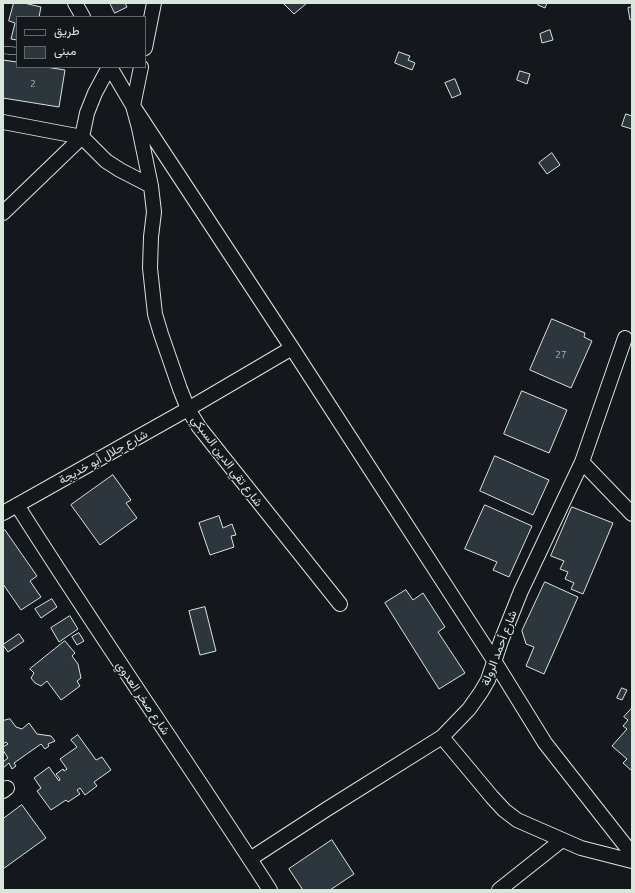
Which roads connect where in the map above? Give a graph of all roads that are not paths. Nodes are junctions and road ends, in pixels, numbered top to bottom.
1 (76, 3) edge
2 (154, 3) edge
3 (82, 16) edge
4 (146, 43) edge
5 (3, 50) edge
6 (16, 51) edge
7 (109, 68) edge
8 (111, 68) edge
9 (141, 68) edge
10 (133, 106) junction
11 (3, 122) edge
12 (82, 137) junction
13 (151, 186) junction
14 (3, 214) edge
15 (625, 338) dead end
16 (292, 348) junction
17 (188, 409) junction
18 (582, 462) junction
19 (17, 505) junction
20 (3, 513) edge
21 (632, 514) edge
22 (340, 604) dead end
23 (495, 662) junction
24 (442, 738) junction
25 (562, 840) junction
26 (632, 854) edge
27 (250, 859) junction
28 (632, 861) edge
29 (270, 890) edge
30 (499, 890) edge

1 - 3 street
2 - 4 street
5 - 6 lane
7 - 12 street
8 - 10 street, شارع تقي الدين السبكي
9 - 10 street
10 - 13 street, شارع تقي الدين السبكي
10 - 16 street
11 - 12 street
12 - 13 street
12 - 14 street
13 - 17 street, شارع تقي الدين السبكي
15 - 18 street, شارع أحمد الرولة
16 - 17 street, شارع جلال أبو خديجة
16 - 23 street
17 - 19 street, شارع جلال أبو خديجة
17 - 22 street, شارع تقي الدين السبكي
18 - 21 street
18 - 23 street, شارع أحمد الرولة
19 - 20 street, شارع جلال أبو خديجة
19 - 27 street, شارع صخر العدوي
23 - 24 street, شارع أحمد الرولة
23 - 26 street
24 - 25 street
24 - 27 street, شارع أحمد الرولة
25 - 28 street
25 - 30 street
27 - 29 street, شارع صخر العدوي

